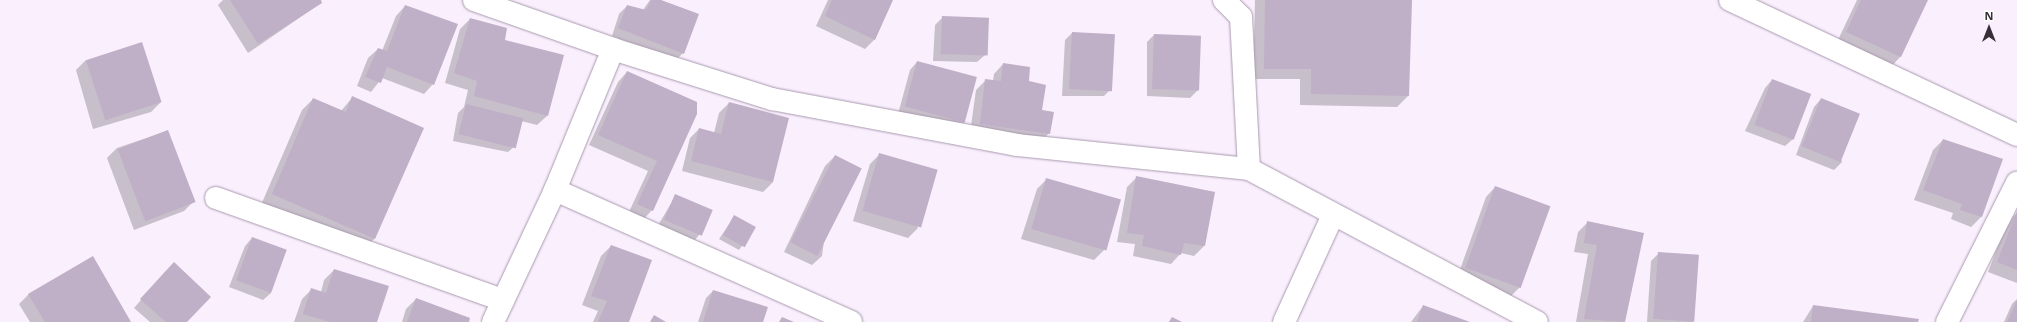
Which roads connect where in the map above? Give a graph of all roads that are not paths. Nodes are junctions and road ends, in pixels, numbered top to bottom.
1 (474, 0) edge
2 (1224, 0) edge
3 (1730, 0) edge
4 (501, 5) edge
5 (613, 49) junction
6 (2017, 136) edge
7 (1249, 169) junction
8 (2017, 183) edge
9 (555, 190) junction
10 (216, 198) dead end
11 (1333, 215) junction
12 (503, 300) junction
13 (493, 322) edge
14 (852, 322) edge
15 (1284, 322) edge
16 (1537, 322) edge
17 (1947, 322) edge

1 - 4 street
2 - 7 street
3 - 6 street
4 - 5 street
5 - 7 street
5 - 9 street
7 - 11 street
8 - 17 street
9 - 12 street
9 - 14 street
10 - 12 street
11 - 15 street
11 - 16 street
12 - 13 street

